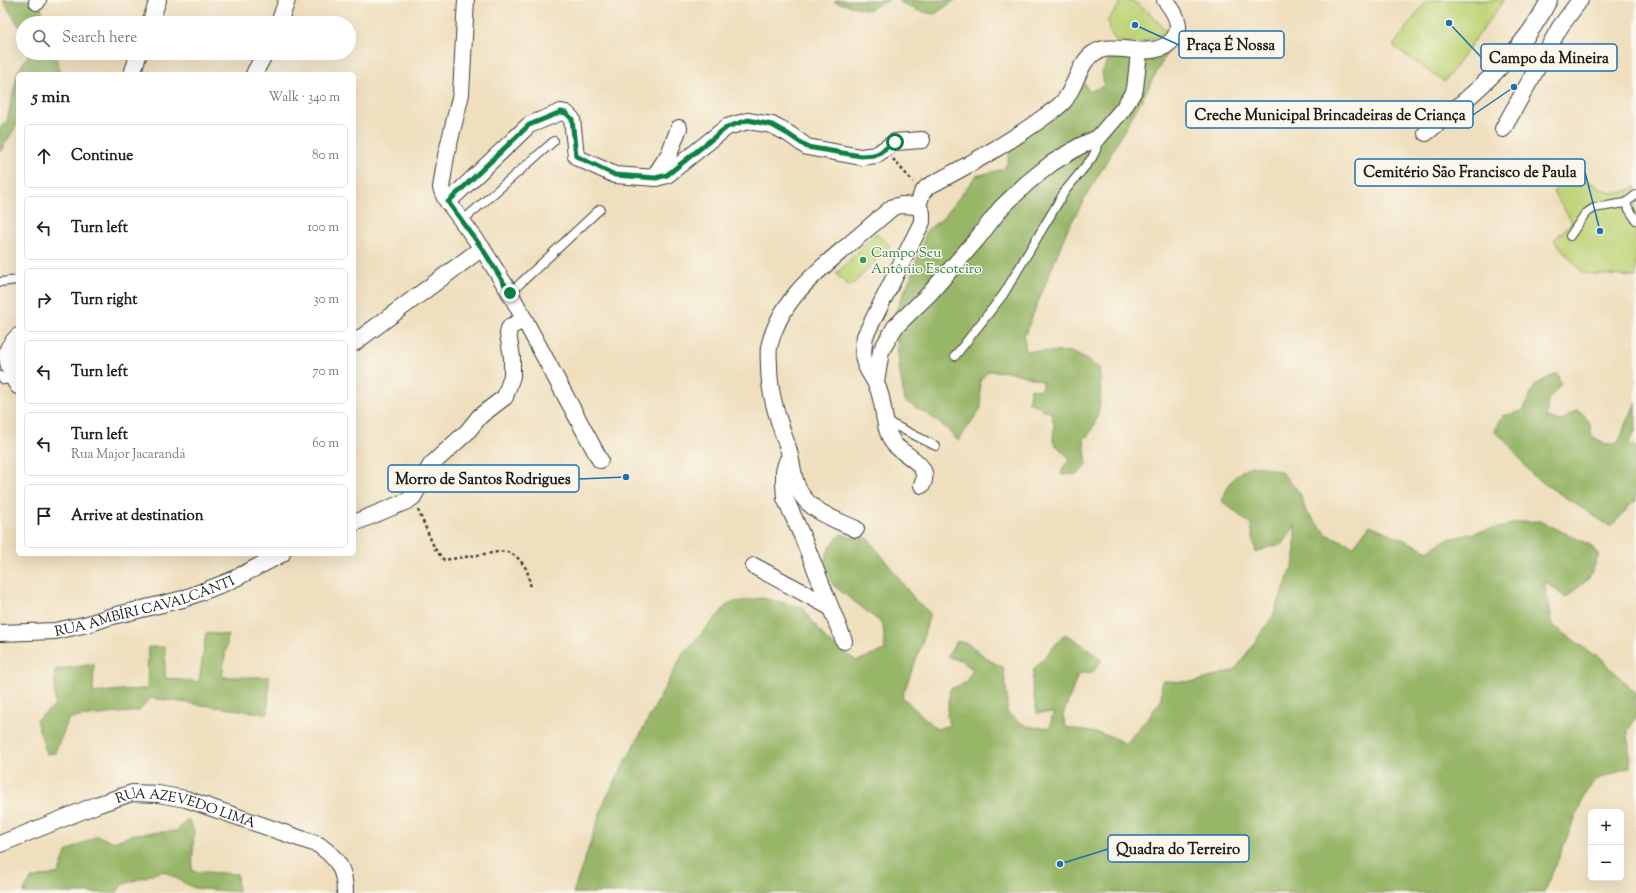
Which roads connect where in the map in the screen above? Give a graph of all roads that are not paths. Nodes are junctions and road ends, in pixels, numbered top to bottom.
1 (158, 0) edge
2 (287, 0) edge
3 (466, 0) edge
4 (1165, 0) edge
5 (1578, 1) edge
6 (1546, 6) edge
7 (152, 16) edge
8 (281, 16) edge
9 (1560, 27) junction
10 (1140, 52) junction
11 (137, 60) edge
12 (261, 60) edge
13 (133, 72) edge
14 (255, 72) edge
15 (679, 128) dead end
16 (1503, 129) dead end
17 (1426, 133) dead end
18 (1098, 138) junction
19 (922, 140) dead end
20 (554, 141) dead end
21 (654, 177) junction
22 (1636, 195) edge
23 (920, 200) junction
24 (448, 202) junction
25 (1625, 203) junction
26 (600, 209) dead end
27 (1636, 220) edge
28 (462, 221) junction
29 (1570, 236) dead end
30 (482, 248) junction
31 (16, 280) edge
32 (0, 282) edge
33 (510, 293) junction
34 (525, 320) junction
35 (16, 338) edge
36 (356, 342) edge
37 (955, 356) dead end
38 (11, 380) edge
39 (876, 382) junction
40 (886, 421) junction
41 (936, 446) dead end
42 (790, 452) junction
43 (600, 460) dead end
44 (922, 485) dead end
45 (356, 522) edge
46 (856, 529) dead end
47 (278, 556) edge
48 (754, 566) dead end
49 (830, 607) junction
50 (0, 632) edge
51 (844, 641) dead end
52 (0, 844) edge
53 (345, 893) edge

1 - 7 street
2 - 8 street
3 - 24 street
4 - 10 street
5 - 9 street
6 - 9 street
6 - 17 street
9 - 16 street
10 - 18 street
10 - 23 street
11 - 13 street
12 - 14 street
15 - 21 street
18 - 37 lane
18 - 39 street
19 - 21 street
20 - 28 lane
21 - 24 street
22 - 25 lane
23 - 39 street
23 - 42 street
24 - 28 street
25 - 27 lane
25 - 29 lane
26 - 33 lane
28 - 30 street
30 - 33 street
30 - 36 street
31 - 32 lane
33 - 34 street
34 - 43 street
34 - 45 street
35 - 38 street
39 - 40 street
40 - 41 lane
40 - 44 street
42 - 46 street
42 - 49 street
47 - 50 street, RUA AMBÍRI CAVALCÂNTI
48 - 49 street
49 - 51 street
52 - 53 street, RUA AZEVEDO LIMA

